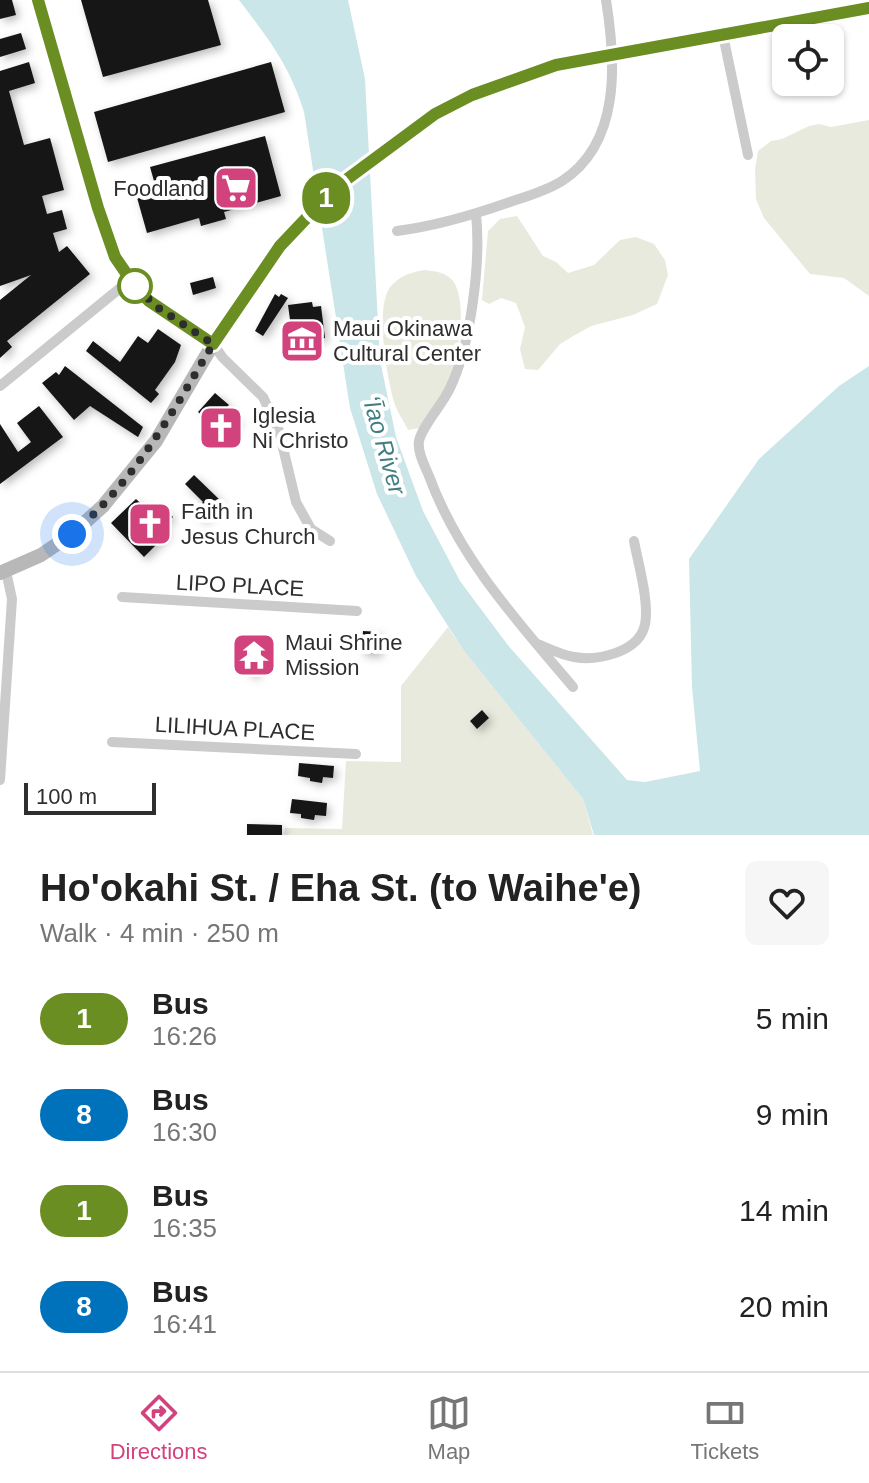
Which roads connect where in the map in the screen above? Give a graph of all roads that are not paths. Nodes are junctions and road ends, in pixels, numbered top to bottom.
1 (38, 0) edge
2 (606, 0) edge
3 (869, 8) edge
4 (723, 35) junction
5 (610, 53) junction
6 (748, 155) dead end
7 (476, 214) junction
8 (397, 231) dead end
9 (130, 280) junction
10 (213, 344) junction
11 (0, 386) edge
12 (330, 541) dead end
13 (634, 541) dead end
14 (3, 572) edge
15 (122, 597) dead end
16 (357, 611) dead end
17 (536, 644) junction
18 (573, 687) dead end
19 (112, 742) dead end
20 (356, 754) dead end
21 (0, 780) edge

1 - 9 street
2 - 5 street
3 - 4 street
4 - 5 street
4 - 6 street
5 - 7 street
5 - 10 street
7 - 8 street
7 - 17 street
9 - 10 street
9 - 11 street
10 - 12 street
10 - 14 street
13 - 17 street
14 - 21 street
15 - 16 street, LIPO PLACE
17 - 18 street
19 - 20 street, LILIHUA PLACE

